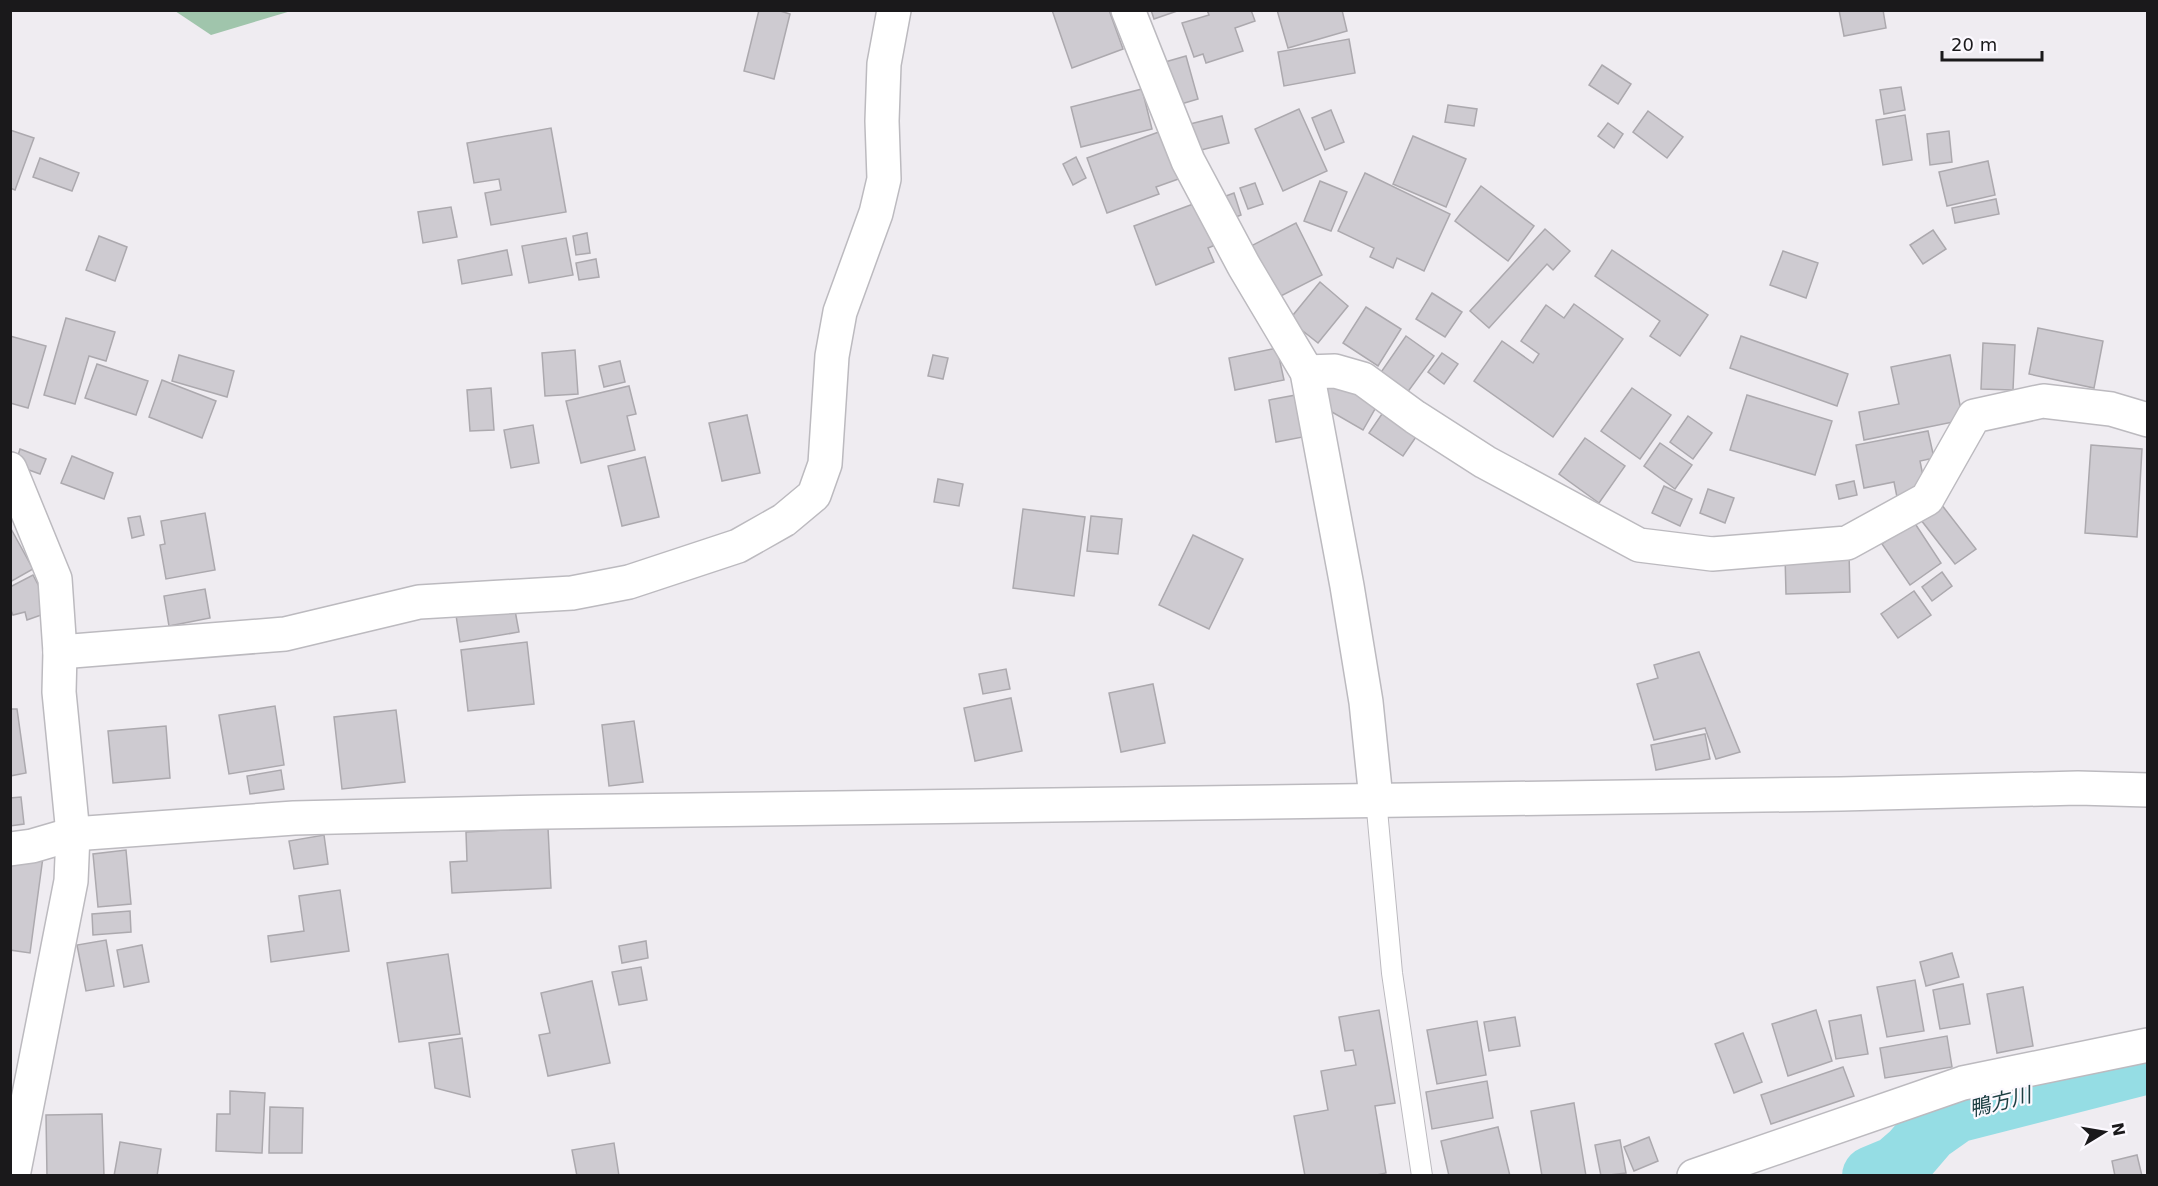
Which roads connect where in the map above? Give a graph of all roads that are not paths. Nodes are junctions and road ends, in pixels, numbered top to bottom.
1 (894, 10) edge
2 (1128, 10) edge
3 (1307, 372) junction
4 (2148, 420) edge
5 (10, 469) edge
6 (60, 652) junction
7 (2148, 790) edge
8 (1376, 799) junction
9 (73, 834) junction
10 (10, 849) edge
11 (2148, 1045) edge
12 (13, 1176) edge
13 (1422, 1176) edge
14 (1694, 1176) edge

1 - 6 street
2 - 3 street
3 - 4 street
3 - 8 street
5 - 6 street
6 - 9 street
7 - 8 street
8 - 9 street
8 - 13 lane
9 - 10 street
9 - 12 street
11 - 14 street

